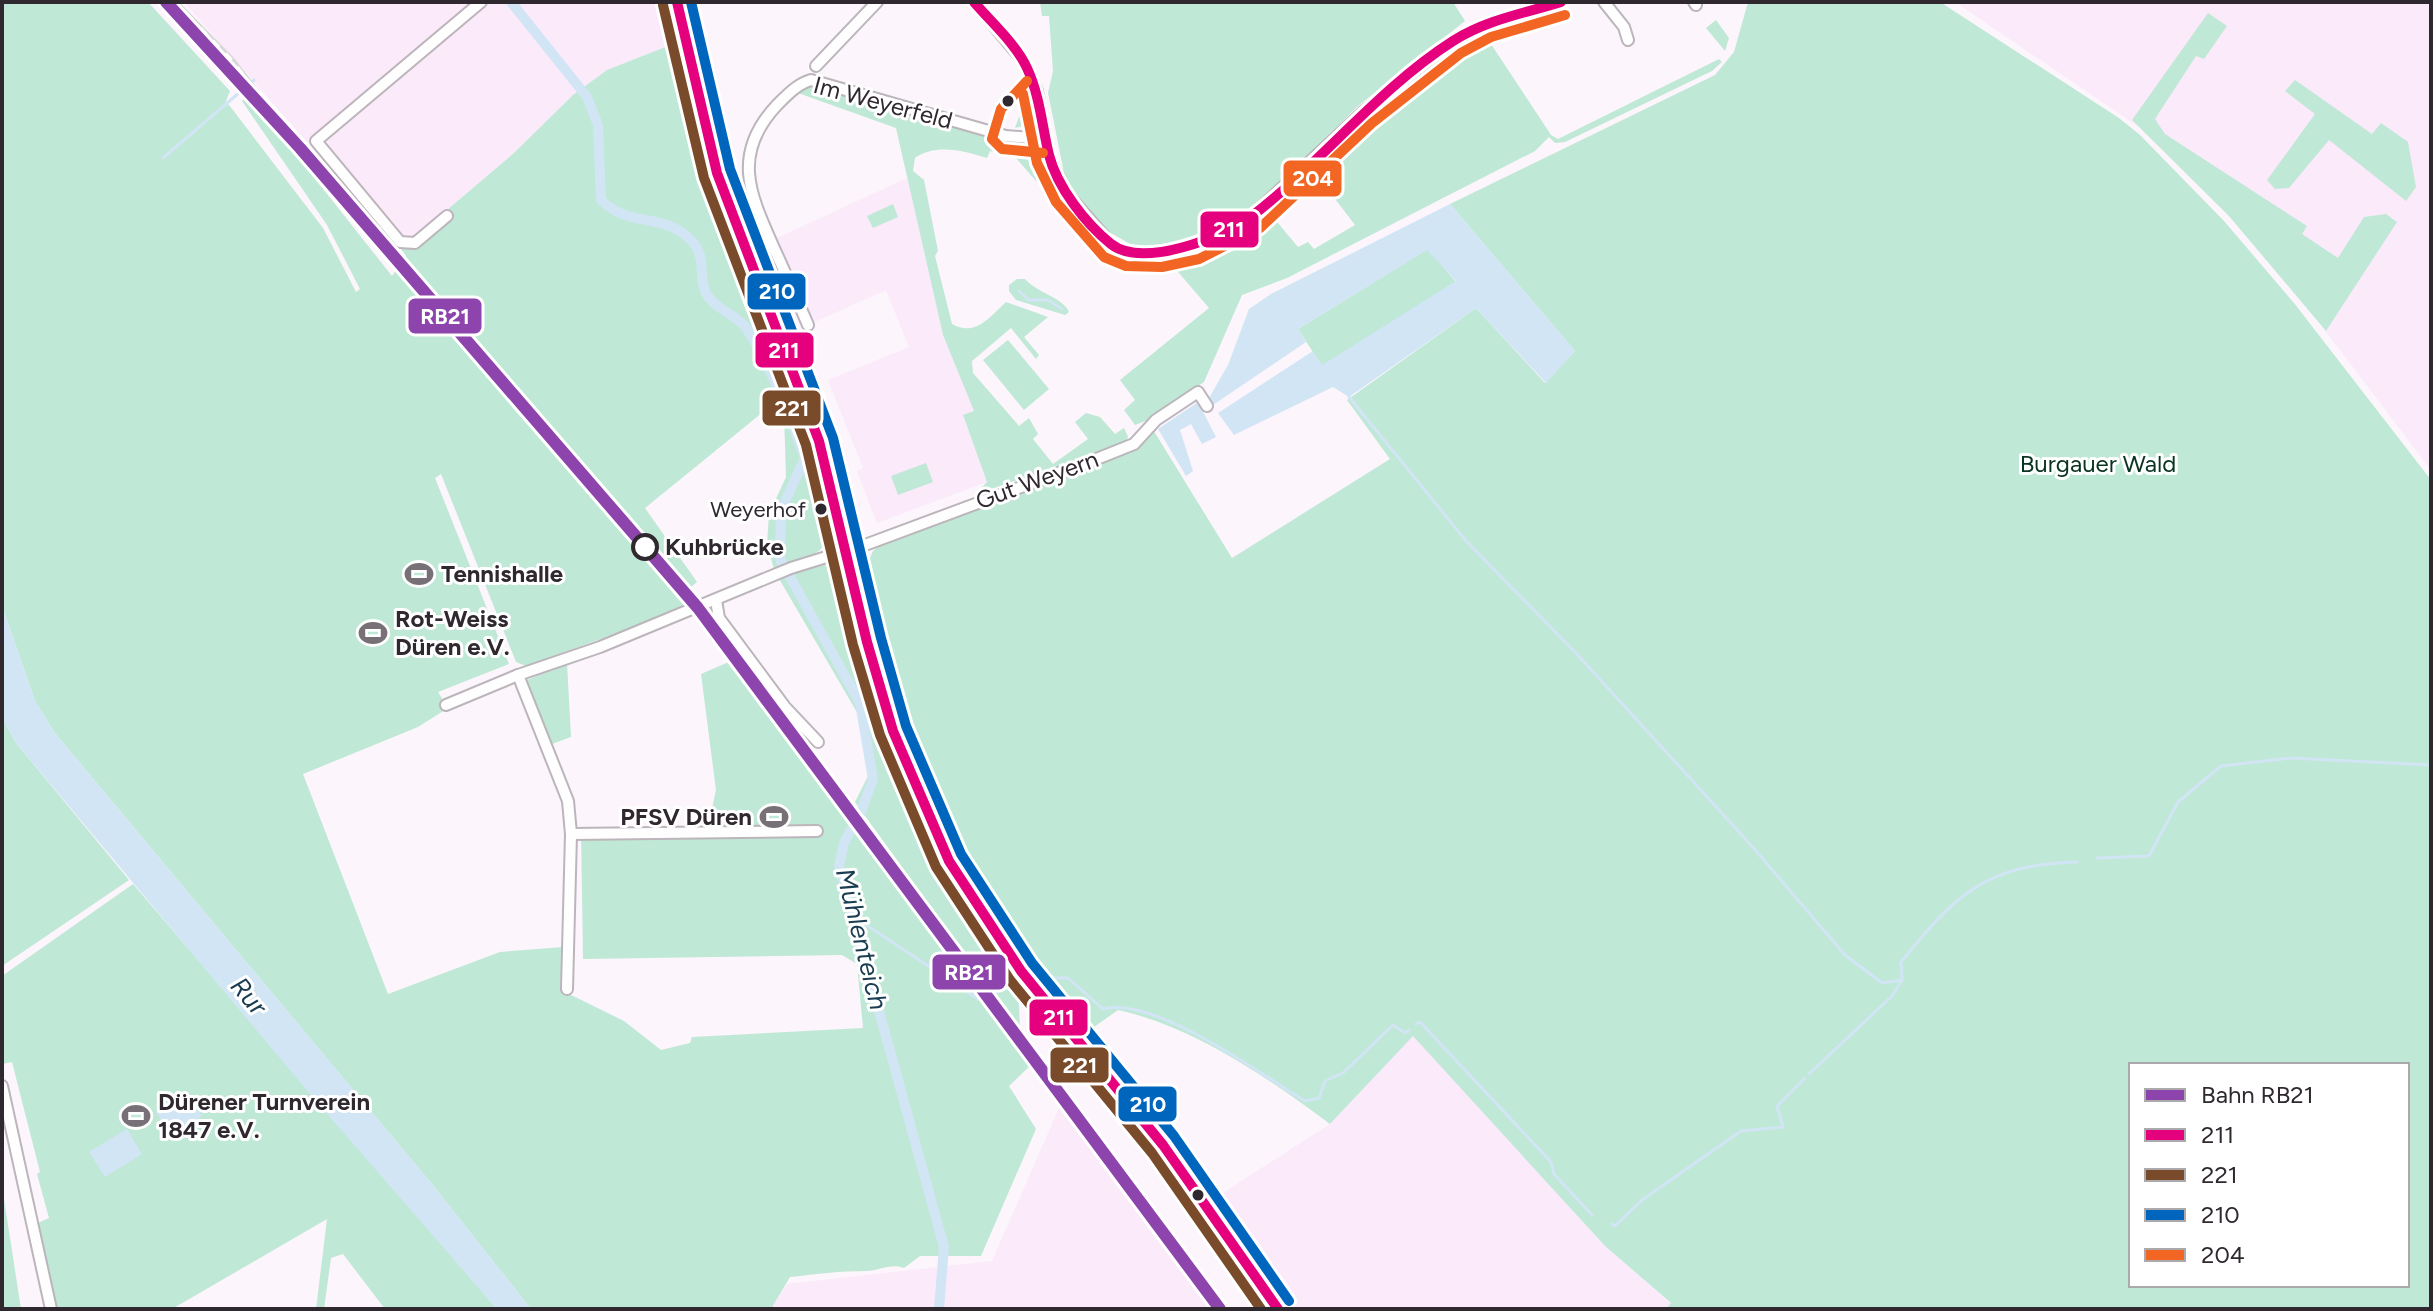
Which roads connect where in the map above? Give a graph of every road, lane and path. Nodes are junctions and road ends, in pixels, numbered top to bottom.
1 (481, 2) edge
2 (677, 2) edge
3 (877, 2) edge
4 (974, 2) edge
5 (1561, 2) edge
6 (1604, 2) edge
7 (1628, 40) dead end
8 (816, 66) dead end
9 (1044, 139) junction
10 (447, 216) dead end
11 (808, 325) dead end
12 (1207, 406) dead end
13 (847, 551) junction
14 (716, 600) junction
15 (518, 675) junction
16 (446, 705) dead end
17 (818, 742) dead end
18 (817, 831) dead end
19 (571, 834) junction
20 (567, 989) dead end
21 (2, 1086) edge
22 (51, 1309) edge
23 (1278, 1309) edge

1 - 10 street
2 - 13 main road
3 - 8 street
4 - 9 street
5 - 9 street
6 - 7 street
9 - 11 street, Im Weyerfeld
12 - 13 street, Gut Weyern
13 - 14 street
13 - 23 main road
14 - 15 street
14 - 17 street
15 - 16 street
15 - 19 street
18 - 19 street
19 - 20 street
21 - 22 street

